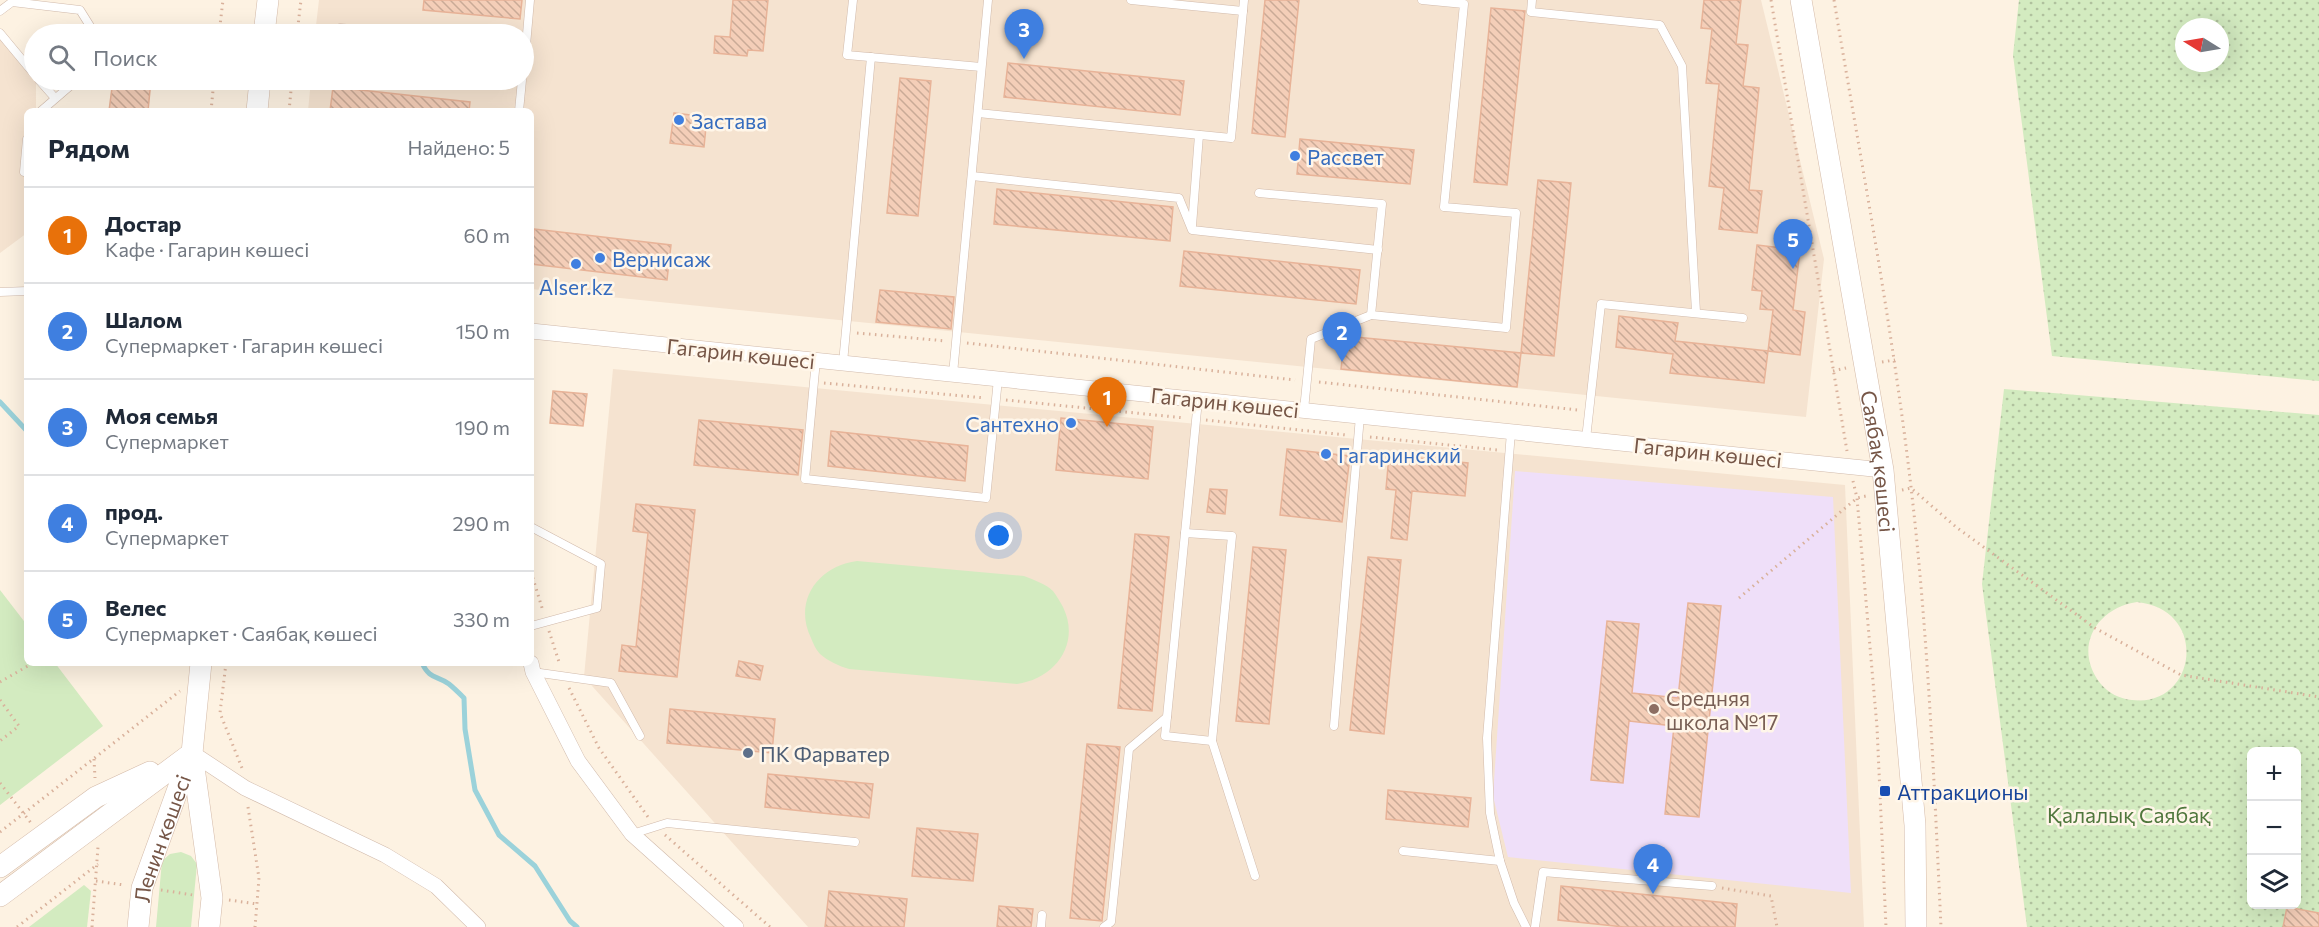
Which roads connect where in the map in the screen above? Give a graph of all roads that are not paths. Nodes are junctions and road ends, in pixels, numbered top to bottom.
1 (268, 0) edge
2 (530, 0) edge
3 (853, 0) edge
4 (988, 0) edge
5 (1131, 0) edge
6 (1244, 0) edge
7 (1422, 0) edge
8 (1532, 0) edge
9 (1801, 0) edge
10 (0, 11) edge
11 (1243, 11) junction
12 (89, 24) edge
13 (265, 24) edge
14 (527, 24) edge
15 (0, 33) edge
16 (871, 57) junction
17 (24, 62) edge
18 (981, 67) junction
19 (48, 90) edge
20 (64, 90) edge
21 (259, 90) edge
22 (521, 90) edge
23 (55, 98) junction
24 (44, 108) edge
25 (257, 108) edge
26 (519, 108) edge
27 (978, 113) junction
28 (1198, 135) junction
29 (972, 176) junction
30 (1259, 193) dead end
31 (1192, 230) junction
32 (1378, 250) junction
33 (24, 291) edge
34 (0, 292) edge
35 (1696, 312) junction
36 (1371, 315) junction
37 (1743, 318) dead end
38 (534, 331) edge
39 (816, 360) junction
40 (843, 363) junction
41 (953, 375) junction
42 (998, 379) junction
43 (1198, 400) junction
44 (1304, 410) junction
45 (1360, 416) junction
46 (1511, 432) junction
47 (1586, 440) junction
48 (1883, 470) junction
49 (534, 529) edge
50 (1185, 532) junction
51 (534, 625) edge
52 (201, 666) edge
53 (532, 667) edge
54 (1167, 717) junction
55 (1334, 726) dead end
56 (640, 736) dead end
57 (1212, 741) junction
58 (192, 753) junction
59 (632, 834) junction
60 (855, 842) dead end
61 (1403, 851) dead end
62 (1500, 861) junction
63 (0, 867) edge
64 (1255, 876) dead end
65 (1712, 886) road end
66 (0, 896) edge
67 (1042, 915) dead end
68 (138, 927) edge
69 (209, 927) edge
70 (478, 927) edge
71 (736, 927) edge
72 (1041, 927) edge
73 (1104, 927) edge
74 (1526, 927) edge
75 (1534, 927) edge
76 (1916, 927) edge

1 - 13 street
2 - 14 lane
3 - 16 lane
4 - 18 lane
5 - 11 lane
6 - 11 lane
7 - 36 lane
8 - 35 lane
9 - 48 street, Саябақ көшесі
10 - 12 lane
11 - 28 lane
15 - 17 lane
16 - 18 lane
16 - 40 lane
18 - 27 lane
19 - 23 lane
20 - 23 lane
21 - 25 street
22 - 26 lane
23 - 24 lane
27 - 28 lane
27 - 29 lane
28 - 31 lane
29 - 31 lane
29 - 41 lane
30 - 32 lane
31 - 32 lane
32 - 36 lane
33 - 34 lane
35 - 37 lane
35 - 47 lane
36 - 44 lane
38 - 39 street, Гагарин көшесі
39 - 40 street, Гагарин көшесі
39 - 42 lane
40 - 41 street, Гагарин көшесі
41 - 42 street, Гагарин көшесі
42 - 43 street, Гагарин көшесі
43 - 44 street, Гагарин көшесі
43 - 50 lane
44 - 45 street, Гагарин көшесі
45 - 46 street, Гагарин көшесі
45 - 55 lane
46 - 47 street, Гагарин көшесі
46 - 62 lane
47 - 48 street, Гагарин көшесі
48 - 76 street, Саябақ көшесі
49 - 51 lane
50 - 54 lane
50 - 57 lane
52 - 58 street, Ленин көшесі
53 - 56 lane
53 - 59 street
54 - 57 lane
54 - 73 lane
57 - 64 lane
58 - 63 street
58 - 66 street
58 - 68 street, Ленин көшесі
58 - 69 street, Ленин көшесі
58 - 70 street
59 - 60 lane
59 - 71 street
61 - 62 lane
62 - 74 lane
65 - 75 lane
67 - 72 lane

